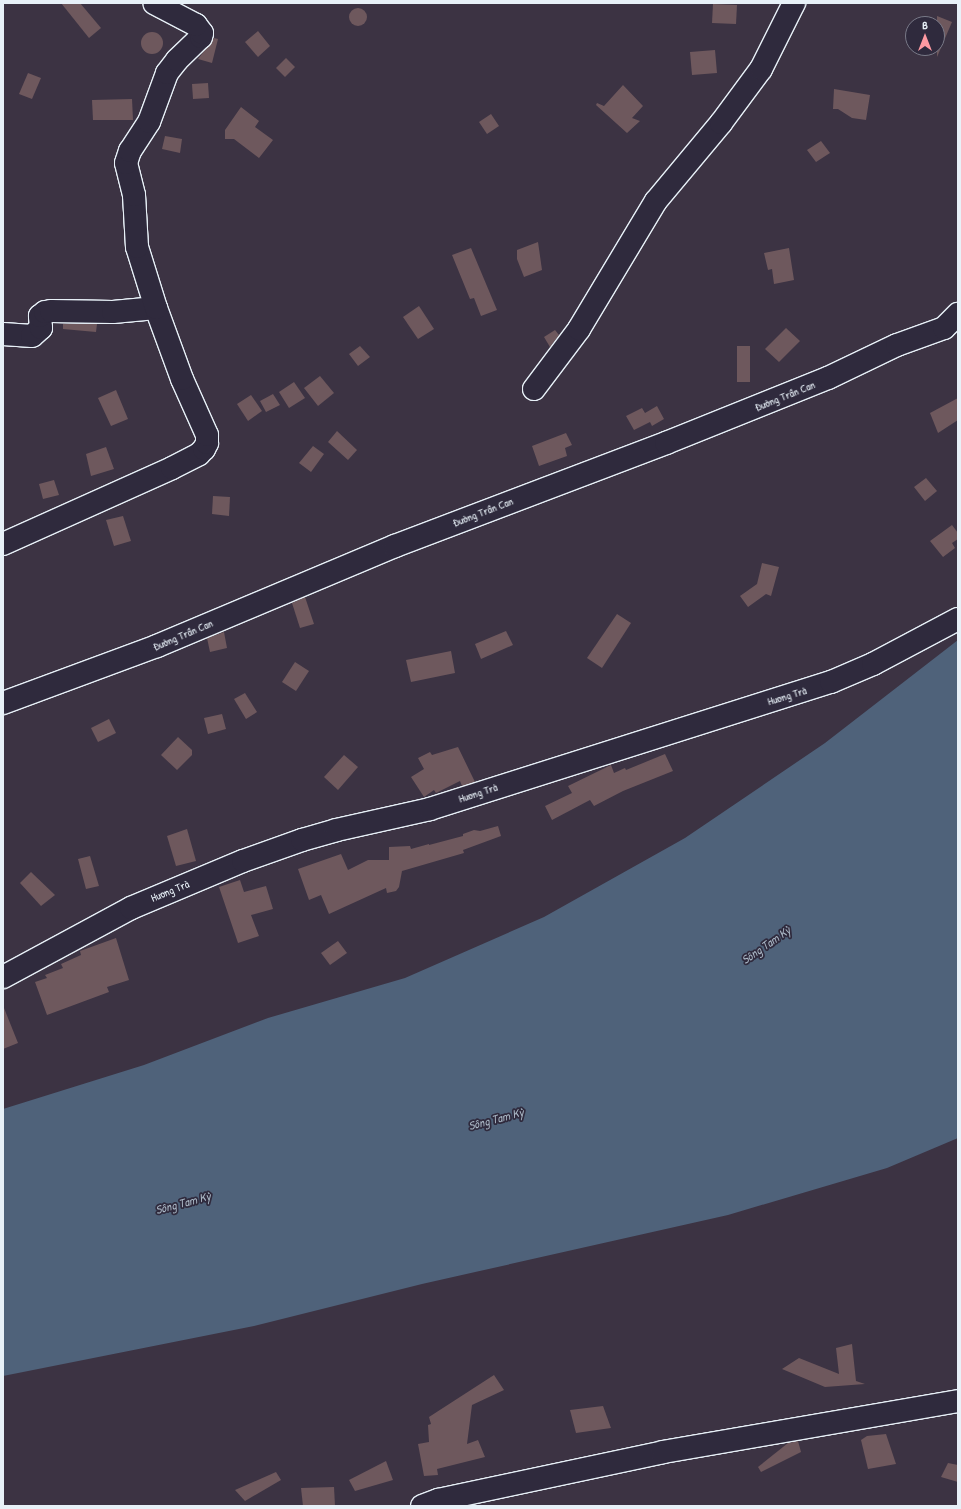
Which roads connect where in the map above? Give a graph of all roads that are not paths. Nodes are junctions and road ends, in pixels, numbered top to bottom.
1 (154, 3) edge
2 (794, 3) edge
3 (156, 308) junction
4 (958, 314) edge
5 (3, 334) edge
6 (534, 389) dead end
7 (3, 544) edge
8 (958, 619) edge
9 (3, 703) edge
10 (3, 977) edge
11 (958, 1401) edge
12 (422, 1506) edge

1 - 3 street
2 - 6 street
3 - 5 street
3 - 7 street
4 - 9 street, Đường Trần Can
8 - 10 street, Hương Trà
11 - 12 street

